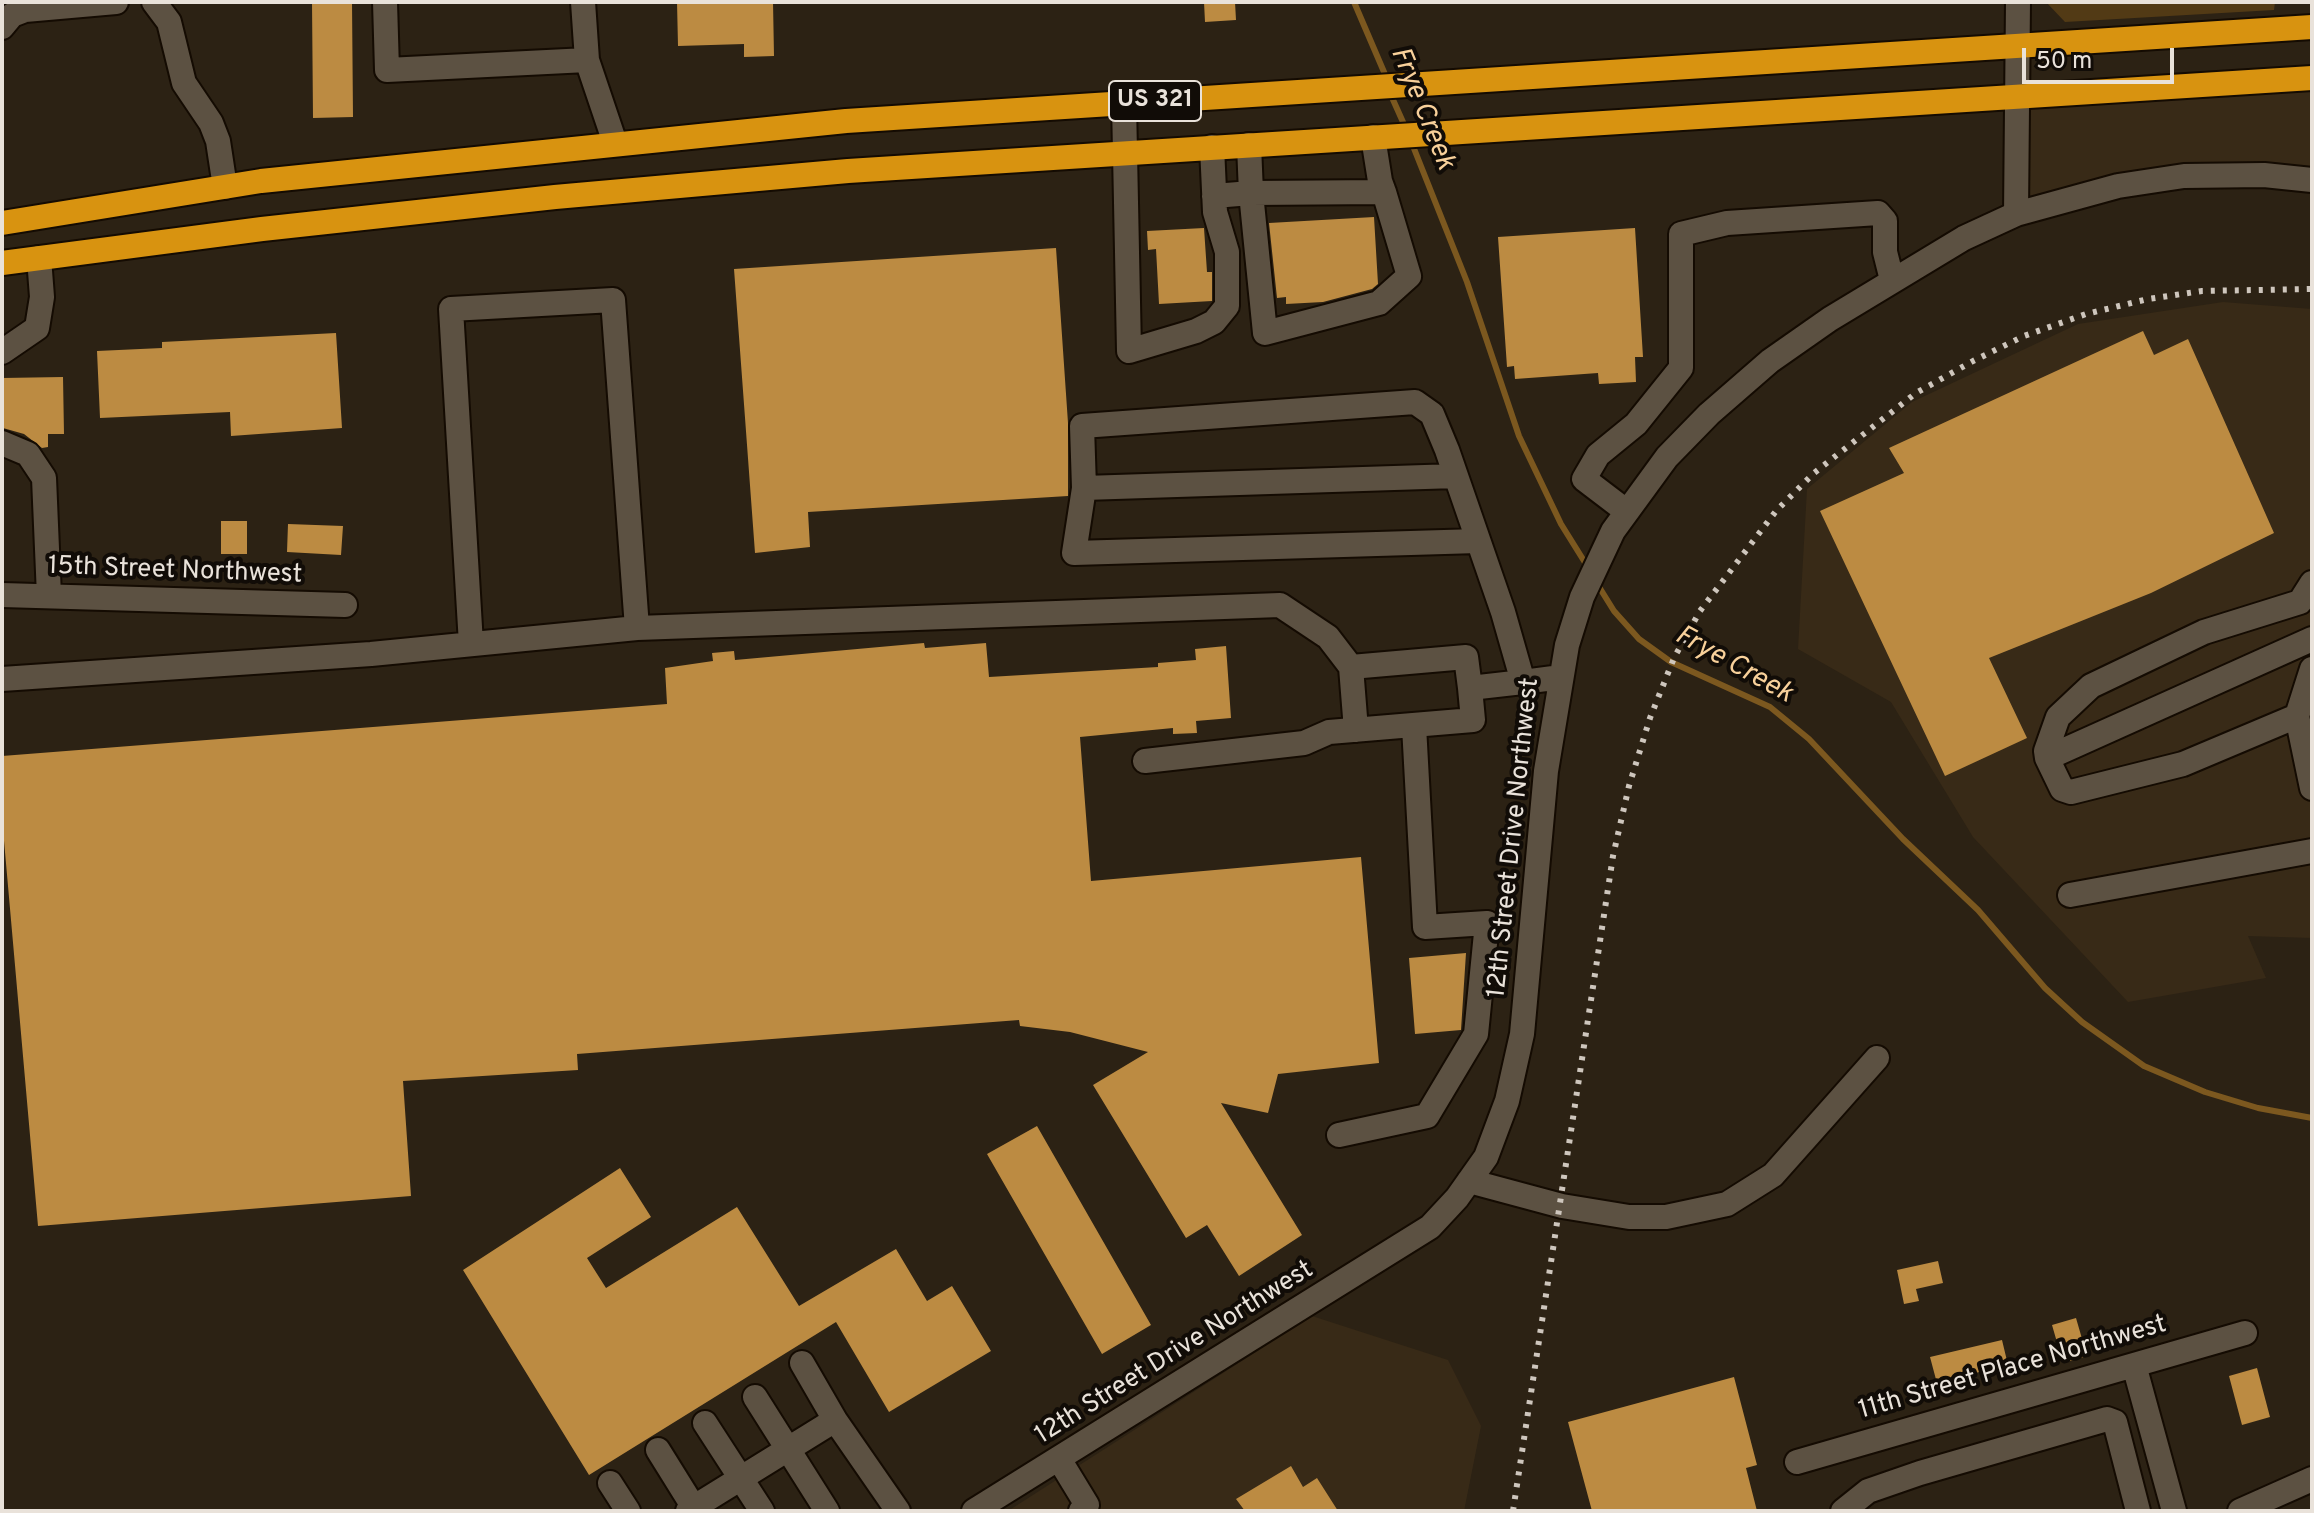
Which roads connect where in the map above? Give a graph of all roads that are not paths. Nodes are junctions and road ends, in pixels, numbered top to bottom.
1 (116, 2) edge
2 (154, 2) edge
3 (385, 2) edge
4 (583, 2) edge
5 (2018, 2) edge
6 (2, 27) edge
7 (2312, 27) edge
8 (2016, 47) junction
9 (587, 60) junction
10 (2312, 78) edge
11 (2016, 99) junction
12 (1124, 103) junction
13 (1373, 137) junction
14 (615, 143) junction
15 (1249, 145) junction
16 (1212, 147) junction
17 (1125, 153) junction
18 (2312, 180) edge
19 (225, 187) junction
20 (1384, 192) junction
21 (1251, 193) junction
22 (1214, 196) junction
23 (2016, 214) junction
24 (2, 223) edge
25 (39, 258) junction
26 (2, 263) edge
27 (1892, 280) junction
28 (2, 352) edge
29 (2, 443) edge
30 (1456, 476) junction
31 (1084, 488) junction
32 (1626, 511) junction
33 (1478, 541) junction
34 (2306, 592) edge
35 (2, 595) edge
36 (49, 596) junction
37 (345, 605) dead end
38 (637, 628) junction
39 (2312, 629) edge
40 (2312, 639) edge
41 (471, 644) junction
42 (1351, 667) junction
43 (2312, 669) edge
44 (1561, 677) junction
45 (2, 679) edge
46 (1523, 682) junction
47 (1470, 688) junction
48 (2297, 716) junction
49 (1414, 726) junction
50 (1356, 730) junction
51 (2047, 758) junction
52 (1145, 761) dead end
53 (2312, 788) edge
54 (2312, 851) edge
55 (2070, 895) dead end
56 (1877, 1058) dead end
57 (1339, 1135) dead end
58 (1469, 1181) junction
59 (2245, 1333) dead end
60 (802, 1363) dead end
61 (2134, 1365) junction
62 (755, 1397) dead end
63 (835, 1420) junction
64 (705, 1423) dead end
65 (658, 1450) dead end
66 (787, 1450) junction
67 (1059, 1459) junction
68 (1797, 1462) dead end
69 (742, 1478) junction
70 (2312, 1479) edge
71 (610, 1483) dead end
72 (693, 1510) edge
73 (628, 1511) edge
74 (762, 1511) edge
75 (827, 1511) edge
76 (898, 1511) edge
77 (974, 1511) edge
78 (1081, 1511) edge
79 (1843, 1511) edge
80 (2138, 1511) edge
81 (2174, 1511) edge
82 (2240, 1511) edge

1 - 6 street
2 - 19 street
3 - 9 street
4 - 9 street
5 - 8 street
7 - 8 highway, US 321
8 - 11 street
8 - 12 highway, US 321
9 - 14 street
10 - 11 highway, US 321
11 - 13 highway, US 321
11 - 23 street
12 - 14 highway, US 321
12 - 17 street
13 - 15 highway, US 321
13 - 20 street
14 - 19 highway, US 321
15 - 16 highway, US 321
15 - 21 street
16 - 17 highway, US 321
16 - 22 street
17 - 22 street
17 - 25 highway, US 321
18 - 23 street, 12th Street Drive Northwest
19 - 24 highway, US 321
20 - 21 street
20 - 21 street
21 - 22 street
23 - 27 street, 12th Street Drive Northwest
25 - 26 highway, US 321
25 - 28 street
27 - 32 street, 12th Street Drive Northwest
27 - 32 street
29 - 36 street
30 - 31 street
30 - 31 street
30 - 33 street
31 - 33 street
32 - 44 street, 12th Street Drive Northwest
33 - 46 street
34 - 39 street
34 - 51 street
35 - 36 street, 15th Street Northwest
36 - 37 street, 15th Street Northwest
38 - 41 street
38 - 41 street
38 - 42 street
40 - 51 street
41 - 45 street
42 - 47 street
42 - 50 street
43 - 48 street
44 - 46 street
44 - 58 street, 12th Street Drive Northwest
46 - 47 street
47 - 49 street
48 - 51 street
48 - 53 street
49 - 50 street
49 - 57 street
50 - 52 street
54 - 55 street
56 - 58 street
58 - 67 street, 12th Street Drive Northwest
59 - 61 street, 11th Street Place Northwest
60 - 63 street
61 - 68 street, 11th Street Place Northwest
61 - 81 street
62 - 66 street
63 - 66 street
63 - 76 street
64 - 69 street
65 - 72 street
66 - 69 street
66 - 75 street
67 - 77 street, 12th Street Drive Northwest
67 - 78 street
69 - 72 street
69 - 74 street
70 - 82 street
71 - 73 street
79 - 80 street

